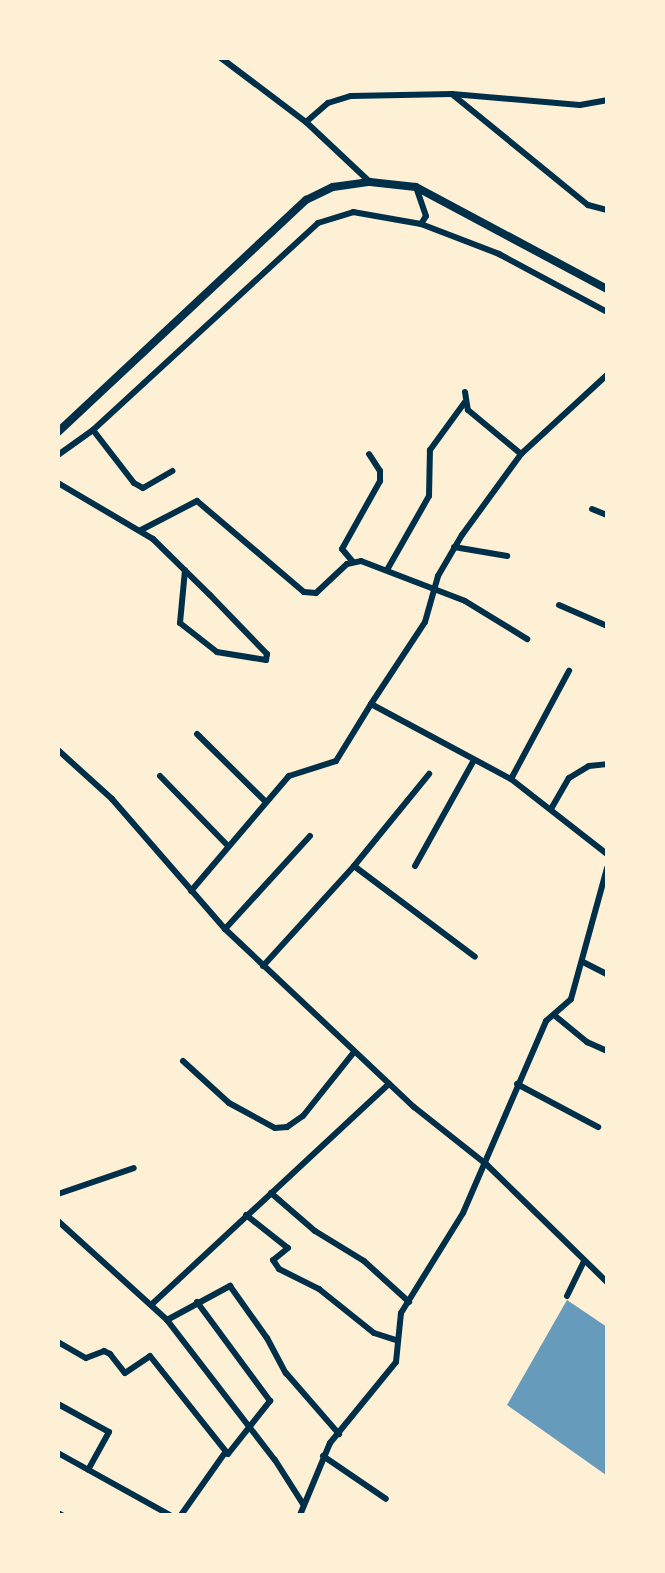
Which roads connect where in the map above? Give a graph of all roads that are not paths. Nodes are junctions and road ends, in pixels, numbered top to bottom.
1 (221, 58) edge
2 (452, 94) junction
3 (607, 100) edge
4 (306, 122) junction
5 (370, 183) junction
6 (416, 187) junction
7 (607, 210) edge
8 (421, 223) junction
9 (607, 289) edge
10 (607, 312) edge
11 (607, 375) edge
12 (465, 392) dead end
13 (464, 402) junction
14 (93, 430) junction
15 (58, 432) edge
16 (369, 454) dead end
17 (521, 454) junction
18 (58, 455) edge
19 (172, 471) dead end
20 (58, 483) edge
21 (592, 509) dead end
22 (607, 515) edge
23 (141, 530) junction
24 (454, 547) junction
25 (507, 556) dead end
26 (353, 562) junction
27 (185, 570) junction
28 (387, 570) junction
29 (435, 588) junction
30 (559, 605) dead end
31 (607, 626) edge
32 (527, 639) dead end
33 (569, 671) dead end
34 (371, 704) junction
35 (197, 734) dead end
36 (58, 750) edge
37 (58, 756) edge
38 (473, 762) junction
39 (607, 764) edge
40 (429, 774) dead end
41 (160, 776) dead end
42 (511, 779) junction
43 (266, 803) junction
44 (551, 809) junction
45 (310, 836) dead end
46 (228, 846) junction
47 (607, 854) edge
48 (354, 866) junction
49 (415, 866) dead end
50 (607, 868) edge
51 (191, 891) junction
52 (598, 902) junction
53 (607, 906) edge
54 (225, 929) junction
55 (475, 957) dead end
56 (583, 962) junction
57 (263, 966) junction
58 (607, 974) edge
59 (554, 1015) junction
60 (607, 1051) edge
61 (354, 1052) junction
62 (183, 1061) dead end
63 (389, 1084) junction
64 (517, 1084) junction
65 (598, 1127) dead end
66 (486, 1164) junction
67 (135, 1168) dead end
68 (271, 1193) junction
69 (58, 1194) edge
70 (246, 1215) junction
71 (58, 1221) edge
72 (584, 1261) junction
73 (607, 1282) edge
74 (567, 1296) dead end
75 (197, 1302) junction
76 (409, 1302) junction
77 (151, 1305) junction
78 (167, 1320) junction
79 (398, 1341) junction
80 (58, 1342) edge
81 (58, 1404) edge
82 (250, 1430) junction
83 (339, 1434) junction
84 (58, 1453) edge
85 (223, 1454) junction
86 (323, 1456) junction
87 (88, 1470) junction
88 (386, 1499) dead end
89 (303, 1504) junction
90 (170, 1515) edge
91 (181, 1515) edge
92 (300, 1515) edge

1 - 4 street
2 - 3 street
2 - 4 street
2 - 7 street
4 - 5 street
5 - 6 main road
5 - 15 main road
6 - 8 street
6 - 9 main road
8 - 10 street
8 - 14 street
11 - 17 street
12 - 13 street
13 - 17 street
13 - 28 street
14 - 18 street
14 - 19 street
16 - 26 street
17 - 24 street
20 - 23 street
21 - 22 street
23 - 26 street
23 - 27 street
24 - 25 street
24 - 29 street
26 - 28 street
27 - 27 street
28 - 29 street
29 - 32 street
29 - 34 street
30 - 31 street
33 - 42 street
34 - 38 street
34 - 43 street
35 - 43 street
36 - 37 street
36 - 51 street
38 - 42 street
38 - 49 street
39 - 44 street
40 - 48 street
41 - 46 street
42 - 44 street
43 - 46 street
44 - 47 street
45 - 54 street
46 - 51 street
48 - 55 street
48 - 57 street
50 - 52 street
51 - 54 street
52 - 53 street
52 - 56 street
54 - 57 street
56 - 58 street
56 - 59 street
57 - 61 street
59 - 60 street
59 - 64 street
61 - 62 street
61 - 63 street
63 - 66 street
63 - 68 street
64 - 65 street
64 - 66 street
66 - 72 street
66 - 76 street
67 - 69 street
68 - 70 street
68 - 76 street
70 - 77 street
70 - 79 street
71 - 77 street
72 - 73 street
72 - 74 street
75 - 78 street
75 - 82 street
75 - 83 street
76 - 79 street
77 - 78 street
78 - 82 street
79 - 83 street
80 - 85 street
81 - 87 street
82 - 85 street
82 - 89 street
83 - 86 street
84 - 87 street
85 - 91 street
86 - 88 street
86 - 89 street
87 - 90 street
89 - 92 street

